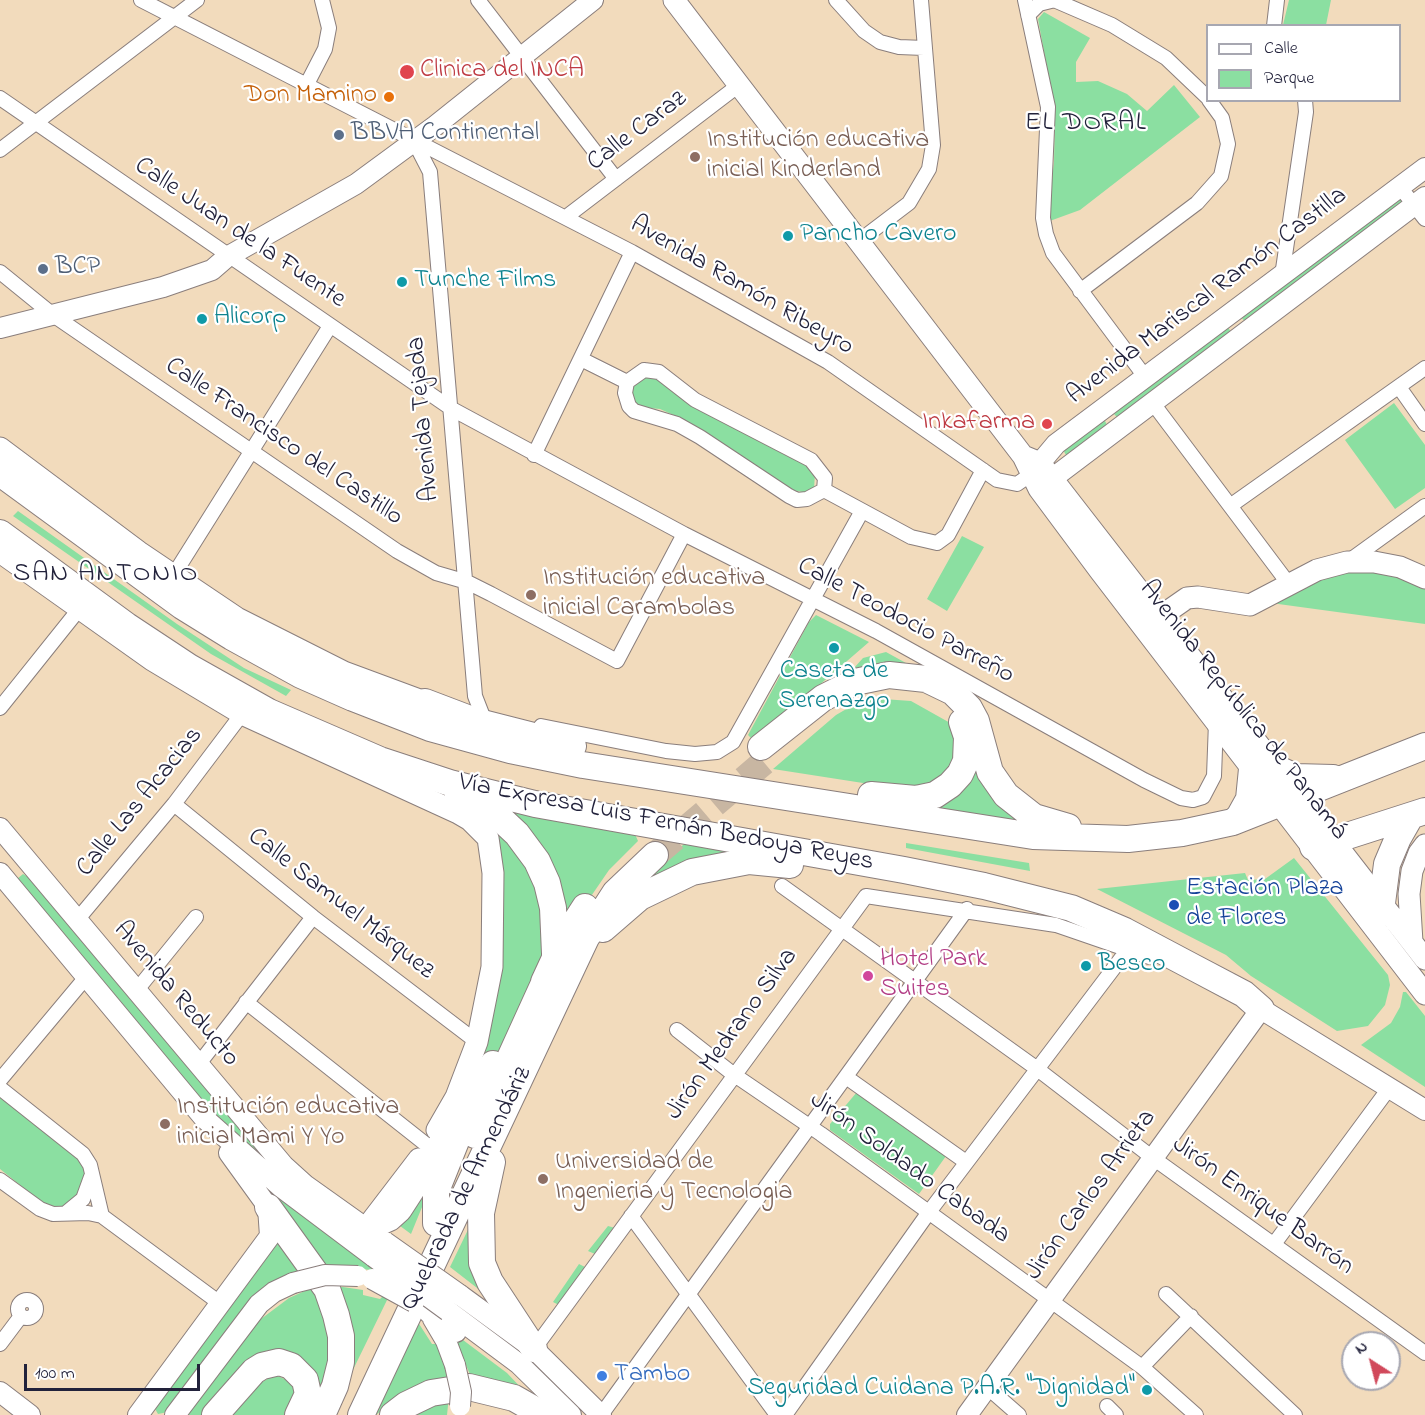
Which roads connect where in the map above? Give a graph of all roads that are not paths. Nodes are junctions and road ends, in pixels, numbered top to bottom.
1 (141, 0) edge
2 (161, 0) edge
3 (196, 0) edge
4 (322, 0) edge
5 (478, 0) edge
6 (593, 0) edge
7 (674, 0) edge
8 (836, 0) edge
9 (921, 0) edge
10 (1025, 0) edge
11 (1054, 0) edge
12 (1277, 0) edge
13 (1028, 15) junction
14 (174, 17) junction
15 (1274, 24) edge
16 (924, 48) junction
17 (521, 56) junction
18 (307, 84) junction
19 (739, 86) junction
20 (1206, 97) edge
21 (0, 98) edge
22 (1210, 102) edge
23 (1305, 102) edge
24 (35, 123) junction
25 (414, 141) junction
26 (0, 150) edge
27 (1425, 168) edge
28 (616, 179) junction
29 (1400, 187) junction
30 (1422, 207) edge
31 (567, 217) junction
32 (859, 241) junction
33 (632, 252) junction
34 (228, 256) junction
35 (0, 272) edge
36 (1282, 276) junction
37 (1080, 291) junction
38 (48, 311) junction
39 (1228, 316) junction
40 (0, 317) edge
41 (330, 326) junction
42 (0, 328) edge
43 (1243, 335) junction
44 (581, 359) junction
45 (1425, 368) edge
46 (1146, 378) junction
47 (627, 382) junction
48 (1399, 387) junction
49 (1152, 402) junction
50 (452, 409) junction
51 (1104, 409) junction
52 (1425, 424) edge
53 (1118, 428) junction
54 (0, 448) edge
55 (250, 450) junction
56 (534, 455) junction
57 (982, 470) junction
58 (1037, 472) junction
59 (0, 473) edge
60 (824, 490) junction
61 (1230, 506) junction
62 (1425, 506) edge
63 (862, 511) junction
64 (0, 533) edge
65 (684, 534) junction
66 (0, 552) edge
67 (1347, 562) junction
68 (173, 576) junction
69 (1425, 578) edge
70 (467, 582) junction
71 (1288, 583) junction
72 (812, 597) junction
73 (80, 608) junction
74 (1160, 620) junction
75 (1156, 643) junction
76 (425, 702) joint
77 (0, 708) edge
78 (479, 712) junction
79 (242, 714) junction
80 (1216, 722) junction
81 (1425, 746) edge
82 (1264, 769) junction
83 (419, 774) junction
84 (1345, 778) junction
85 (669, 780) junction
86 (772, 797) junction
87 (1289, 801) junction
88 (174, 804) junction
89 (1418, 814) edge
90 (1233, 822) junction
91 (0, 828) edge
92 (1182, 833) junction
93 (1323, 844) junction
94 (1425, 844) edge
95 (650, 850) tunnel mouth
96 (19, 851) junction
97 (0, 866) edge
98 (0, 873) edge
99 (782, 886) dead end
100 (1382, 903) junction
101 (1071, 908) junction
102 (967, 909) junction
103 (196, 917) dead end
104 (314, 917) junction
105 (77, 920) junction
106 (841, 928) junction
107 (1129, 948) junction
108 (1419, 951) edge
109 (558, 968) junction
110 (87, 976) junction
111 (916, 981) junction
112 (136, 991) junction
113 (1425, 994) edge
114 (246, 1002) junction
115 (1261, 1009) junction
116 (677, 1030) dead end
117 (477, 1042) junction
118 (198, 1065) junction
119 (1036, 1068) junction
120 (733, 1074) junction
121 (846, 1077) junction
122 (0, 1080) edge
123 (508, 1085) junction
124 (1390, 1087) junction
125 (0, 1088) edge
126 (1425, 1110) edge
127 (204, 1118) junction
128 (810, 1126) junction
129 (428, 1146) junction
130 (493, 1157) junction
131 (1153, 1158) junction
132 (966, 1162) junction
133 (92, 1173) junction
134 (0, 1180) edge
135 (268, 1207) junction
136 (928, 1212) junction
137 (66, 1213) junction
138 (102, 1216) junction
139 (631, 1216) junction
140 (441, 1227) junction
141 (375, 1242) junction
142 (1274, 1244) junction
143 (1166, 1294) dead end
144 (688, 1297) junction
145 (1049, 1301) junction
146 (221, 1304) junction
147 (21, 1316) dead end
148 (1191, 1316) junction
149 (447, 1324) junction
150 (0, 1344) edge
151 (1425, 1353) edge
152 (526, 1357) junction
153 (1142, 1367) junction
154 (987, 1387) junction
155 (0, 1392) edge
156 (146, 1410) edge
157 (459, 1411) edge
158 (30, 1415) edge
159 (175, 1415) edge
160 (215, 1415) edge
161 (298, 1415) edge
162 (322, 1415) edge
163 (344, 1415) edge
164 (361, 1415) edge
165 (393, 1415) edge
166 (544, 1415) edge
167 (571, 1415) edge
168 (601, 1415) edge
169 (777, 1415) edge
170 (785, 1415) edge
171 (967, 1415) edge
172 (1019, 1415) edge
173 (1196, 1415) edge
174 (1295, 1415) edge

1 - 14 street, Avenida Ramón Ribeyro
2 - 14 street
3 - 14 street
4 - 18 street
5 - 17 street
6 - 17 main road
7 - 19 main road, Avenida República de Panamá
8 - 16 street
9 - 16 street
10 - 13 street
11 - 13 street
11 - 20 street
12 - 15 street
13 - 37 street
14 - 18 street, Avenida Ramón Ribeyro
14 - 24 street
16 - 32 street
17 - 25 main road
17 - 28 street
18 - 25 street, Avenida Ramón Ribeyro
19 - 28 street, Calle Caraz
19 - 32 main road, Avenida República de Panamá
21 - 24 street, Calle Juan de la Fuente
22 - 37 street
23 - 36 street
24 - 26 street
24 - 34 street, Calle Juan de la Fuente
25 - 31 street, Avenida Ramón Ribeyro
25 - 34 main road
25 - 50 street, Avenida Tejada
27 - 29 main road, Avenida Mariscal Ramón Castilla
28 - 31 street, Calle Caraz
29 - 30 street
29 - 36 main road, Avenida Mariscal Ramón Castilla
30 - 43 main road, Avenida Mariscal Ramón Castilla
31 - 33 street, Avenida Ramón Ribeyro
32 - 58 main road, Avenida República de Panamá
33 - 44 street
33 - 57 street, Avenida Ramón Ribeyro
34 - 38 main road
34 - 41 street, Calle Juan de la Fuente
35 - 38 street, Calle Francisco del Castillo
36 - 39 main road, Avenida Mariscal Ramón Castilla
37 - 46 street
38 - 40 main road
38 - 42 main road
38 - 55 street, Calle Francisco del Castillo
39 - 43 main road
39 - 46 main road, Avenida Mariscal Ramón Castilla
41 - 50 street, Calle Juan de la Fuente
41 - 55 street
43 - 49 main road, Avenida Mariscal Ramón Castilla
44 - 47 street
44 - 56 street
45 - 48 street
46 - 51 main road, Avenida Mariscal Ramón Castilla
47 - 60 street
47 - 60 street
48 - 52 street
48 - 61 street
49 - 53 main road, Avenida Mariscal Ramón Castilla
49 - 61 street
50 - 56 street, Calle Teodocio Parreño
50 - 70 street, Avenida Tejada
51 - 53 main road
51 - 58 main road, Avenida Mariscal Ramón Castilla
53 - 58 main road, Avenida Mariscal Ramón Castilla
54 - 68 main road
55 - 68 street
55 - 70 street, Calle Francisco del Castillo
56 - 65 street, Calle Teodocio Parreño
57 - 58 street, Avenida Ramón Ribeyro
57 - 63 street
58 - 74 main road, Avenida República de Panamá
58 - 75 main road, Avenida República de Panamá
59 - 85 highway, Vía Expresa Luis Fernán Bedoya Reyes
60 - 63 street
61 - 71 street
62 - 67 street
63 - 72 street
64 - 83 highway, Vía Expresa Luis Fernán Bedoya Reyes
65 - 70 street, Calle Francisco del Castillo
65 - 72 street, Calle Teodocio Parreño
66 - 73 main road
67 - 69 main road
67 - 71 main road
68 - 76 main road
70 - 78 street, Avenida Tejada
71 - 74 main road
72 - 78 street
72 - 80 street, Calle Teodocio Parreño
73 - 77 street
73 - 79 main road
74 - 75 main road
74 - 82 main road, Avenida República de Panamá
75 - 80 main road, Avenida República de Panamá
76 - 78 highway
78 - 85 highway
79 - 88 street, Calle Las Acacias
79 - 117 main road
80 - 82 main road, Avenida República de Panamá
81 - 84 highway, Vía Expresa Luis Fernán Bedoya Reyes
82 - 84 highway
82 - 87 main road, Avenida República de Panamá
82 - 90 highway
83 - 101 highway, Vía Expresa Luis Fernán Bedoya Reyes
83 - 109 highway
84 - 87 highway, Vía Expresa Luis Fernán Bedoya Reyes
85 - 86 highway, Vía Expresa Luis Fernán Bedoya Reyes
86 - 92 highway, Vía Expresa Luis Fernán Bedoya Reyes
86 - 92 highway
87 - 90 highway, Vía Expresa Luis Fernán Bedoya Reyes
87 - 93 main road, Avenida República de Panamá
88 - 104 street, Calle Samuel Márquez
88 - 105 street, Calle Las Acacias
89 - 93 highway
89 - 100 highway
90 - 92 highway, Vía Expresa Luis Fernán Bedoya Reyes
91 - 96 main road, Avenida Reducto
93 - 100 main road, Avenida República de Panamá
93 - 113 main road, Avenida República de Panamá
94 - 108 main road
95 - 109 highway
96 - 97 main road
96 - 105 main road, Avenida Reducto
98 - 110 main road, Avenida Reducto
99 - 106 street, Jirón Enrique Barrón
100 - 108 main road, Avenida República de Panamá
101 - 109 highway
101 - 115 highway, Vía Expresa Luis Fernán Bedoya Reyes
102 - 106 street, Jirón Medrano Silva
102 - 107 street
102 - 111 street
103 - 112 street
104 - 114 street
104 - 117 street, Calle Samuel Márquez
105 - 112 main road, Avenida Reducto
106 - 111 street, Jirón Enrique Barrón
106 - 120 street, Jirón Medrano Silva
107 - 115 street
107 - 119 street
109 - 123 highway, Quebrada de Armendáriz
109 - 141 highway
110 - 122 street
110 - 127 main road, Avenida Reducto
111 - 119 street, Jirón Enrique Barrón
111 - 121 street
112 - 118 main road, Avenida Reducto
114 - 118 street
114 - 129 street
115 - 124 main road
115 - 131 main road, Jirón Carlos Arrieta
116 - 120 street, Jirón Soldado Cabada
117 - 129 main road
118 - 141 main road, Avenida Reducto
119 - 131 street, Jirón Enrique Barrón
119 - 132 street
120 - 128 street, Jirón Soldado Cabada
120 - 139 street, Jirón Medrano Silva
121 - 128 street
121 - 132 street
123 - 130 highway
123 - 140 highway, Quebrada de Armendáriz
124 - 126 main road
124 - 142 street
125 - 133 street
127 - 135 main road
127 - 141 main road, Avenida Reducto
128 - 136 street, Jirón Soldado Cabada
128 - 144 street
129 - 141 main road
130 - 140 highway
130 - 152 highway
131 - 142 street, Jirón Enrique Barrón
131 - 145 main road, Jirón Carlos Arrieta
132 - 136 street
133 - 137 street
133 - 138 street
134 - 137 street
135 - 146 main road
135 - 162 highway
136 - 145 street, Jirón Soldado Cabada
136 - 170 street
137 - 138 street
138 - 146 street
139 - 144 street
139 - 152 street, Jirón Medrano Silva
140 - 163 highway, Quebrada de Armendáriz
140 - 164 highway, Quebrada de Armendáriz
141 - 149 main road, Avenida Reducto, bridge
141 - 152 main road, Avenida Reducto, bridge
142 - 151 street, Jirón Enrique Barrón
143 - 148 street
144 - 168 street
144 - 169 street
145 - 153 street, Jirón Soldado Cabada
145 - 154 main road, Jirón Carlos Arrieta
146 - 156 main road
147 - 150 street
148 - 153 street
148 - 174 street
149 - 152 main road, Avenida Reducto
149 - 157 main road, bridge
149 - 159 main road, bridge
152 - 167 main road
152 - 168 main road
153 - 173 street, Jirón Soldado Cabada
154 - 171 main road, Jirón Carlos Arrieta
154 - 172 street
155 - 158 main road
160 - 161 highway
165 - 166 highway

